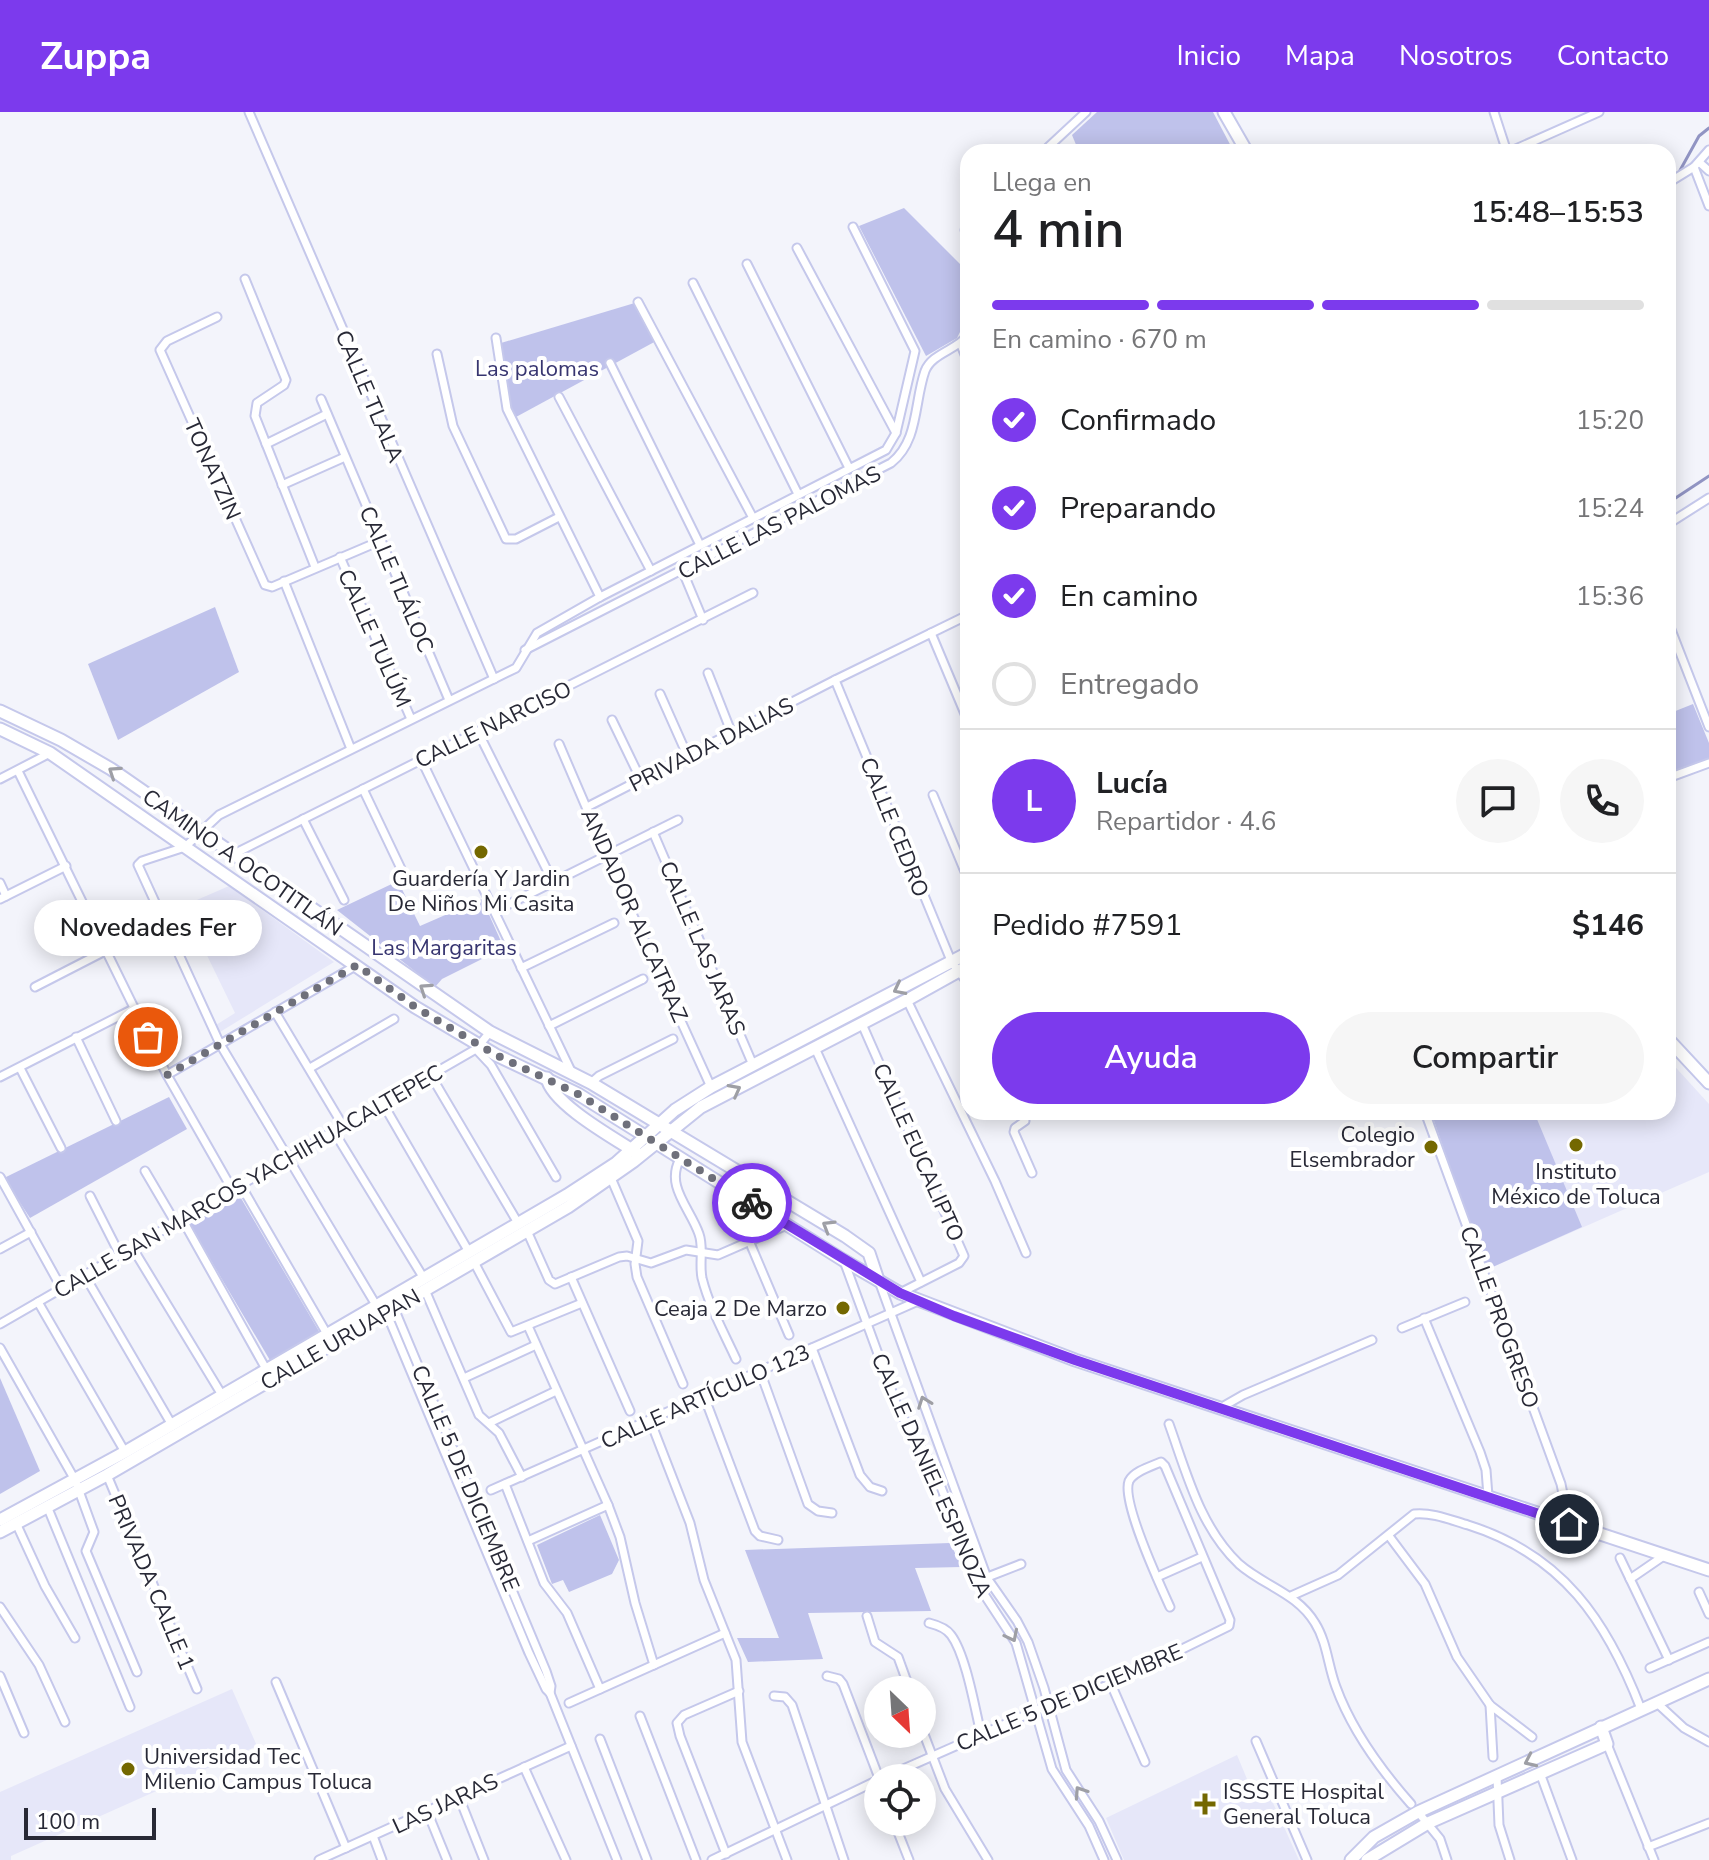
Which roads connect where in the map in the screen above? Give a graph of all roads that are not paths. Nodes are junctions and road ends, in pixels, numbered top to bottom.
1 (249, 112) edge
2 (1086, 112) edge
3 (1224, 112) edge
4 (1494, 112) edge
5 (1599, 112) edge
6 (1054, 141) junction
7 (1051, 144) edge
8 (1055, 144) edge
9 (1242, 144) edge
10 (1505, 144) edge
11 (1526, 144) edge
12 (1709, 150) edge
13 (1697, 165) junction
14 (1709, 171) edge
15 (1676, 178) edge
16 (1709, 206) edge
17 (853, 227) dead end
18 (797, 248) dead end
19 (747, 264) dead end
20 (245, 279) dead end
21 (693, 283) dead end
22 (638, 302) dead end
23 (217, 317) dead end
24 (496, 338) dead end
25 (960, 346) edge
26 (437, 354) dead end
27 (610, 363) dead end
28 (559, 397) dead end
29 (321, 399) dead end
30 (327, 414) junction
31 (896, 433) junction
32 (266, 444) junction
33 (345, 457) junction
34 (849, 468) junction
35 (282, 485) junction
36 (798, 494) junction
37 (1709, 498) edge
38 (559, 517) junction
39 (753, 518) junction
40 (1676, 519) edge
41 (380, 541) junction
42 (700, 545) junction
43 (340, 557) junction
44 (315, 567) junction
45 (651, 571) junction
46 (683, 572) junction
47 (284, 581) junction
48 (753, 593) dead end
49 (600, 597) junction
50 (960, 619) edge
51 (703, 620) junction
52 (931, 633) junction
53 (1676, 642) edge
54 (525, 650) junction
55 (708, 673) dead end
56 (494, 679) junction
57 (835, 680) junction
58 (660, 694) dead end
59 (449, 700) junction
60 (960, 702) edge
61 (0, 711) edge
62 (411, 719) junction
63 (612, 720) dead end
64 (1709, 727) edge
65 (0, 729) edge
66 (478, 732) junction
67 (732, 734) junction
68 (559, 744) dead end
69 (351, 749) junction
70 (50, 753) junction
71 (688, 757) junction
72 (421, 759) junction
73 (1709, 763) edge
74 (18, 771) junction
75 (1676, 775) edge
76 (0, 779) edge
77 (641, 780) junction
78 (363, 789) junction
79 (933, 795) dead end
80 (587, 807) junction
81 (303, 819) junction
82 (678, 820) dead end
83 (202, 832) junction
84 (653, 832) junction
85 (185, 847) junction
86 (232, 855) junction
87 (607, 856) junction
88 (960, 860) edge
89 (66, 866) junction
90 (404, 875) dead end
91 (553, 882) junction
92 (0, 883) edge
93 (3, 898) edge
94 (344, 900) dead end
95 (495, 911) junction
96 (614, 923) dead end
97 (107, 950) junction
98 (357, 965) junction
99 (960, 967) edge
100 (521, 968) junction
101 (643, 979) dead end
102 (35, 987) dead end
103 (907, 1000) junction
104 (135, 1008) junction
105 (275, 1012) junction
106 (394, 1019) dead end
107 (862, 1024) junction
108 (549, 1026) junction
109 (490, 1032) junction
110 (76, 1037) junction
111 (673, 1039) dead end
112 (220, 1044) junction
113 (478, 1047) junction
114 (815, 1048) junction
115 (1676, 1048) edge
116 (753, 1065) junction
117 (20, 1068) junction
118 (310, 1068) junction
119 (572, 1073) junction
120 (430, 1074) junction
121 (167, 1075) junction
122 (0, 1077) edge
123 (547, 1078) junction
124 (591, 1083) junction
125 (1709, 1083) edge
126 (711, 1087) junction
127 (382, 1102) junction
128 (960, 1109) edge
129 (965, 1120) edge
130 (1025, 1120) edge
131 (1428, 1120) edge
132 (116, 1121) dead end
133 (342, 1124) junction
134 (658, 1125) junction
135 (333, 1130) junction
136 (670, 1132) junction
137 (652, 1139) junction
138 (61, 1148) dead end
139 (637, 1152) junction
140 (287, 1157) junction
141 (680, 1159) junction
142 (145, 1171) dead end
143 (1032, 1173) dead end
144 (0, 1177) edge
145 (556, 1177) dead end
146 (611, 1178) junction
147 (236, 1187) junction
148 (90, 1196) dead end
149 (178, 1220) junction
150 (787, 1225) junction
151 (522, 1227) junction
152 (31, 1232) junction
153 (750, 1243) junction
154 (132, 1247) junction
155 (0, 1249) edge
156 (1026, 1253) dead end
157 (701, 1254) junction
158 (120, 1255) junction
159 (472, 1257) junction
160 (637, 1258) junction
161 (843, 1260) junction
162 (85, 1276) junction
163 (571, 1277) junction
164 (878, 1280) junction
165 (921, 1282) junction
166 (424, 1283) junction
167 (62, 1289) junction
168 (900, 1293) junction
169 (918, 1301) junction
170 (38, 1302) junction
171 (1465, 1302) dead end
172 (582, 1303) junction
173 (385, 1308) junction
174 (891, 1313) junction
175 (1424, 1318) junction
176 (0, 1324) edge
177 (866, 1324) junction
178 (528, 1326) junction
179 (1402, 1328) dead end
180 (327, 1334) junction
181 (789, 1335) dead end
182 (1372, 1340) dead end
183 (536, 1345) junction
184 (0, 1348) edge
185 (812, 1348) junction
186 (736, 1359) dead end
187 (266, 1369) junction
188 (760, 1371) junction
189 (464, 1378) junction
190 (683, 1384) dead end
191 (556, 1391) junction
192 (222, 1395) junction
193 (704, 1396) junction
194 (1222, 1407) junction
195 (630, 1411) dead end
196 (650, 1420) junction
197 (489, 1423) junction
198 (1169, 1424) dead end
199 (172, 1425) junction
200 (584, 1450) junction
201 (125, 1452) junction
202 (107, 1475) junction
203 (522, 1477) junction
204 (505, 1484) junction
205 (77, 1485) junction
206 (491, 1490) dead end
207 (882, 1491) dead end
208 (1488, 1496) junction
209 (608, 1505) junction
210 (47, 1506) junction
211 (832, 1513) dead end
212 (0, 1520) edge
213 (16, 1523) junction
214 (1569, 1524) junction
215 (0, 1532) edge
216 (1389, 1536) junction
217 (778, 1540) dead end
218 (528, 1541) junction
219 (1666, 1554) junction
220 (1202, 1557) junction
221 (1620, 1558) dead end
222 (1021, 1564) dead end
223 (1709, 1570) edge
224 (1157, 1577) junction
225 (987, 1578) junction
226 (1630, 1579) junction
227 (977, 1582) junction
228 (1699, 1592) dead end
229 (1291, 1596) junction
230 (0, 1607) edge
231 (1170, 1607) dead end
232 (1709, 1614) edge
233 (867, 1616) dead end
234 (929, 1623) dead end
235 (725, 1633) junction
236 (75, 1638) dead end
237 (1709, 1642) edge
238 (1669, 1660) junction
239 (654, 1665) junction
240 (1650, 1668) dead end
241 (137, 1672) dead end
242 (0, 1676) edge
243 (827, 1676) dead end
244 (905, 1676) edge
245 (1709, 1679) edge
246 (276, 1682) dead end
247 (1111, 1684) junction
248 (197, 1689) dead end
249 (600, 1689) junction
250 (739, 1691) junction
251 (774, 1696) dead end
252 (1657, 1702) junction
253 (569, 1703) dead end
254 (1490, 1705) junction
255 (1049, 1706) junction
256 (130, 1707) dead end
257 (1641, 1709) junction
258 (1037, 1710) junction
259 (640, 1716) dead end
260 (65, 1722) dead end
261 (1601, 1727) junction
262 (24, 1733) dead end
263 (981, 1734) junction
264 (1532, 1737) dead end
265 (600, 1739) dead end
266 (1256, 1741) dead end
267 (1709, 1742) edge
268 (1607, 1744) junction
269 (571, 1746) junction
270 (928, 1748) edge
271 (931, 1756) junction
272 (1493, 1757) dead end
273 (1145, 1762) dead end
274 (874, 1764) edge
275 (913, 1764) edge
276 (524, 1767) junction
277 (1540, 1773) junction
278 (1497, 1777) junction
279 (864, 1787) edge
280 (1497, 1792) junction
281 (459, 1797) junction
282 (825, 1806) junction
283 (1415, 1808) junction
284 (427, 1811) junction
285 (1099, 1821) junction
286 (1428, 1823) junction
287 (1709, 1823) edge
288 (1089, 1826) junction
289 (775, 1830) junction
290 (373, 1836) junction
291 (900, 1836) edge
292 (1387, 1846) junction
293 (1648, 1847) junction
294 (346, 1848) junction
295 (726, 1854) junction
296 (1355, 1859) edge
297 (319, 1860) edge
298 (382, 1860) edge
299 (447, 1860) edge
300 (484, 1860) edge
301 (566, 1860) edge
302 (617, 1860) edge
303 (647, 1860) edge
304 (696, 1860) edge
305 (712, 1860) edge
306 (787, 1860) edge
307 (844, 1860) edge
308 (909, 1860) edge
309 (988, 1860) edge
310 (1104, 1860) edge
311 (1117, 1860) edge
312 (1307, 1860) edge
313 (1367, 1860) edge
314 (1389, 1860) edge
315 (1447, 1860) edge
316 (1510, 1860) edge
317 (1572, 1860) edge
318 (1654, 1860) edge

1 - 56 street, CALLE TLALA
2 - 6 street
3 - 9 main road
4 - 10 street
5 - 11 street
6 - 7 street
6 - 8 street
12 - 13 street
13 - 14 street
13 - 15 street
13 - 16 street
17 - 31 street
18 - 31 street
19 - 34 street
20 - 32 street, CALLE TULÚM
21 - 36 street
22 - 39 street
23 - 47 street, TONATZIN
24 - 38 street
25 - 46 street, CALLE LAS PALOMAS
26 - 38 street
27 - 42 street
28 - 45 street
29 - 30 street, CALLE TLÁLOC
30 - 32 street
30 - 33 street, CALLE TLÁLOC
31 - 34 street, CALLE LAS PALOMAS
32 - 35 street, CALLE TULÚM
33 - 35 street
33 - 41 street, CALLE TLÁLOC
34 - 36 street, CALLE LAS PALOMAS
35 - 44 street, CALLE TULÚM
36 - 39 street, CALLE LAS PALOMAS
37 - 40 street
38 - 49 street
39 - 42 street, CALLE LAS PALOMAS
41 - 43 street
41 - 59 street, CALLE TLÁLOC
42 - 45 street, CALLE LAS PALOMAS
43 - 44 street
43 - 62 street, CALLE TULÚM
44 - 47 street
45 - 49 street, CALLE LAS PALOMAS
46 - 51 street
46 - 54 street, CALLE LAS PALOMAS
47 - 69 street
48 - 51 street, CALLE NARCISO
49 - 54 street, CALLE LAS PALOMAS
50 - 52 street, PRIVADA DALIAS
51 - 66 street, CALLE NARCISO
52 - 57 street, PRIVADA DALIAS
52 - 60 street
53 - 64 street
54 - 56 street, CALLE LAS PALOMAS
55 - 67 street
56 - 59 street, CALLE LAS PALOMAS
57 - 67 street, PRIVADA DALIAS
57 - 99 street, CALLE CEDRO
58 - 71 street
59 - 62 street, CALLE LAS PALOMAS
83 -> 61 main road, CAMINO A OCOTITLÁN
62 - 69 street, CALLE LAS PALOMAS
63 - 77 street
65 - 70 main road, CAMINO A OCOTITLÁN
66 - 72 street, CALLE NARCISO
66 - 91 street
67 - 71 street, PRIVADA DALIAS
68 - 80 street, ANDADOR ALCATRAZ
69 - 83 street, CALLE LAS PALOMAS
70 - 74 street
70 - 85 main road, CAMINO A OCOTITLÁN
71 - 77 street, PRIVADA DALIAS
72 - 78 street, CALLE NARCISO
72 - 95 street
73 - 75 street
74 - 76 street
74 - 89 street
77 - 80 street, PRIVADA DALIAS
78 - 81 street, CALLE NARCISO
78 - 90 street
79 - 88 street
80 - 87 street, ANDADOR ALCATRAZ
81 - 86 street, CALLE NARCISO
81 - 94 street
82 - 84 street
83 - 85 street, CALLE LAS PALOMAS
83 - 86 main road, CAMINO A OCOTITLÁN
84 - 87 street
84 - 116 street, CALLE LAS JARAS
85 - 98 main road, CAMINO A OCOTITLÁN
85 - 112 street, CALLE 5 DE DICIEMBRE
109 -> 86 main road, CAMINO A OCOTITLÁN
87 - 91 street
87 - 126 street, ANDADOR ALCATRAZ
89 - 93 street
89 - 97 street
91 - 95 street
92 - 93 street
95 - 100 street
96 - 100 street
97 - 102 street
97 - 104 street
98 - 105 street
98 - 113 main road, CAMINO A OCOTITLÁN
99 - 103 main road, CALLE URUAPAN
99 -> 116 main road, CALLE URUAPAN
100 - 108 street
101 - 108 street
103 - 107 main road, CALLE URUAPAN
103 - 128 street
104 - 110 street
104 - 121 street
105 - 112 street
105 - 118 street
106 - 118 street
107 - 114 main road, CALLE URUAPAN
107 - 165 street, CALLE EUCALIPTO
108 - 119 street
109 - 113 street, CALLE SAN MARCOS YACHIHUACALTEPEC
109 - 119 main road, CAMINO A OCOTITLÁN
110 - 117 street
110 - 132 street
111 - 124 street
112 - 121 street
112 - 140 street, CALLE 5 DE DICIEMBRE
113 - 120 street, CALLE SAN MARCOS YACHIHUACALTEPEC
113 - 123 main road, CAMINO A OCOTITLÁN
113 - 145 street
136 -> 114 main road, CALLE URUAPAN
114 - 165 street
115 - 125 main road
116 - 126 main road, CALLE URUAPAN
117 - 122 street
117 - 138 street
118 - 133 street
119 - 124 main road, CAMINO A OCOTITLÁN
120 - 127 street, CALLE SAN MARCOS YACHIHUACALTEPEC
120 - 151 street
121 - 147 street
123 - 137 main road, CAMINO A OCOTITLÁN
123 - 139 main road
124 - 134 main road, CAMINO A OCOTITLÁN
126 - 134 main road, CALLE URUAPAN
127 - 133 street, CALLE SAN MARCOS YACHIHUACALTEPEC
127 - 159 street
129 - 156 street
130 - 143 street
131 - 214 street, CALLE PROGRESO
133 - 135 street, CALLE SAN MARCOS YACHIHUACALTEPEC
134 - 136 main road, CAMINO A OCOTITLÁN
134 - 137 main road, CALLE URUAPAN
135 - 140 street, CALLE SAN MARCOS YACHIHUACALTEPEC
135 - 166 street
136 - 137 main road, CALLE URUAPAN
164 -> 136 main road, CAMINO A OCOTITLÁN
137 - 139 main road, CALLE URUAPAN
137 - 141 main road, CAMINO A OCOTITLÁN
139 - 146 main road, CALLE URUAPAN
139 - 151 main road, CALLE URUAPAN
140 - 147 street, CALLE SAN MARCOS YACHIHUACALTEPEC
140 - 173 street, CALLE 5 DE DICIEMBRE
141 - 150 main road, CAMINO A OCOTITLÁN
141 - 157 street
142 - 149 street
144 - 152 street
146 - 151 main road, CALLE URUAPAN
146 - 160 street
147 - 149 street, CALLE SAN MARCOS YACHIHUACALTEPEC
147 - 180 street
148 - 158 street
149 - 154 street, CALLE SAN MARCOS YACHIHUACALTEPEC
149 - 187 street
150 - 153 street
150 - 161 main road, CAMINO A OCOTITLÁN
151 - 159 main road, CALLE URUAPAN
151 - 163 street
152 - 155 street
152 - 167 street
153 - 157 street
153 - 181 street
154 - 158 street, CALLE SAN MARCOS YACHIHUACALTEPEC
154 - 192 street
157 - 160 street
157 - 186 street
158 - 162 street, CALLE SAN MARCOS YACHIHUACALTEPEC
159 - 166 main road, CALLE URUAPAN
159 - 178 street
160 - 163 street
160 - 190 street
161 - 164 main road, CAMINO A OCOTITLÁN
161 - 177 street, CALLE DANIEL ESPINOZA
162 - 167 street, CALLE SAN MARCOS YACHIHUACALTEPEC
162 - 199 street
163 - 172 street
164 - 168 main road, CAMINO A OCOTITLÁN
164 - 174 street, CALLE DANIEL ESPINOZA
165 - 168 street, CALLE EUCALIPTO
166 - 173 main road, CALLE URUAPAN
166 - 173 main road, CALLE URUAPAN
166 - 189 street
167 - 170 street, CALLE SAN MARCOS YACHIHUACALTEPEC
168 - 169 main road, CAMINO A OCOTITLÁN
169 - 174 street, CALLE ARTÍCULO 123
169 - 194 main road, CAMINO A OCOTITLÁN
170 - 176 street, CALLE SAN MARCOS YACHIHUACALTEPEC
170 - 201 street
171 - 175 street
172 - 178 street
172 - 195 street
173 - 180 main road, CALLE URUAPAN
173 - 202 main road, CALLE URUAPAN
173 - 269 street, CALLE 5 DE DICIEMBRE
174 - 177 street, CALLE ARTÍCULO 123
225 -> 174 street, CALLE DANIEL ESPINOZA
175 - 179 street
175 - 208 street
177 - 185 street, CALLE ARTÍCULO 123
177 - 227 street, CALLE DANIEL ESPINOZA
178 - 183 street
180 - 187 main road, CALLE URUAPAN
182 - 194 street
183 - 189 street
183 - 191 street
184 - 205 street
185 - 188 street, CALLE ARTÍCULO 123
185 - 207 street
187 - 192 main road, CALLE URUAPAN
188 - 193 street, CALLE ARTÍCULO 123
188 - 211 street
189 - 197 street
191 - 197 street
191 - 200 street
192 - 199 main road, CALLE URUAPAN
193 - 196 street, CALLE ARTÍCULO 123
193 - 217 street
194 - 208 main road, CAMINO A OCOTITLÁN
196 - 200 street, CALLE ARTÍCULO 123
196 - 235 street
197 - 203 street
198 - 229 street
199 - 201 main road, CALLE URUAPAN
200 - 203 street, CALLE ARTÍCULO 123
200 - 209 street
201 - 205 main road, CALLE URUAPAN
202 - 205 main road, CALLE URUAPAN
202 - 248 street, PRIVADA CALLE 1
203 - 204 street, CALLE ARTÍCULO 123
204 - 206 street, CALLE ARTÍCULO 123
204 - 218 street
205 - 210 main road, CALLE URUAPAN
205 - 212 main road, CALLE URUAPAN
205 - 241 street
208 - 214 main road, CAMINO A OCOTITLÁN
209 - 218 street
209 - 239 street
210 - 213 main road, CALLE URUAPAN
210 - 256 street
213 - 215 main road, CALLE URUAPAN
213 - 236 street
214 - 219 main road, CAMINO A OCOTITLÁN
216 - 229 street
216 - 254 street
216 - 257 street
218 - 249 street
219 - 223 main road, CAMINO A OCOTITLÁN
219 - 226 street
220 - 224 street
220 - 224 street
220 - 247 street, CALLE 5 DE DICIEMBRE
221 - 226 street
222 - 225 street
224 - 231 street
225 - 227 street
225 - 255 street, CALLE DANIEL ESPINOZA
226 - 238 street
227 -> 258 street, CALLE DANIEL ESPINOZA
228 - 232 street
229 - 283 street
230 - 260 street
233 - 244 street
234 - 263 street
235 - 239 street
235 - 250 street
237 - 238 street
238 - 240 street
239 - 249 street
242 - 262 street
243 - 274 street
245 - 252 main road
246 - 294 street
247 - 255 street, CALLE 5 DE DICIEMBRE
247 - 273 street
249 - 253 street
250 - 289 street
250 - 295 street
251 - 282 street
252 - 257 main road
252 - 267 street
254 - 264 street
254 - 272 street
255 - 258 street, CALLE 5 DE DICIEMBRE
285 -> 255 street, CALLE DANIEL ESPINOZA
257 - 261 main road
258 - 263 street, CALLE 5 DE DICIEMBRE
258 - 288 street, CALLE DANIEL ESPINOZA
259 - 304 street
261 - 268 main road
261 -> 278 main road
263 - 271 street, CALLE 5 DE DICIEMBRE
265 - 303 street
266 - 312 street
268 - 277 main road
268 - 293 street
269 - 276 street, LAS JARAS
269 - 302 street, CALLE 5 DE DICIEMBRE
270 - 271 street
271 - 275 street, CALLE 5 DE DICIEMBRE
271 - 309 street
276 - 281 street, LAS JARAS
276 - 301 street
277 - 280 main road
277 - 317 street
278 - 280 street
278 - 283 main road
279 - 282 street, CALLE 5 DE DICIEMBRE
280 - 286 main road
280 - 316 street
281 - 284 street, LAS JARAS
281 - 300 street
282 - 289 street, CALLE 5 DE DICIEMBRE
282 - 307 street
283 - 286 street
283 - 296 main road
284 - 290 street, LAS JARAS
284 - 299 street
285 - 288 street
285 - 311 street, CALLE DANIEL ESPINOZA
286 - 292 main road
286 - 315 street
287 - 293 street
288 - 310 street, CALLE DANIEL ESPINOZA
289 - 295 street, CALLE 5 DE DICIEMBRE
289 - 306 street
290 - 294 street, LAS JARAS
290 - 298 street
291 - 308 street
292 - 313 main road
292 - 314 street
293 - 318 street
294 - 297 street, LAS JARAS
295 - 305 street, CALLE 5 DE DICIEMBRE

